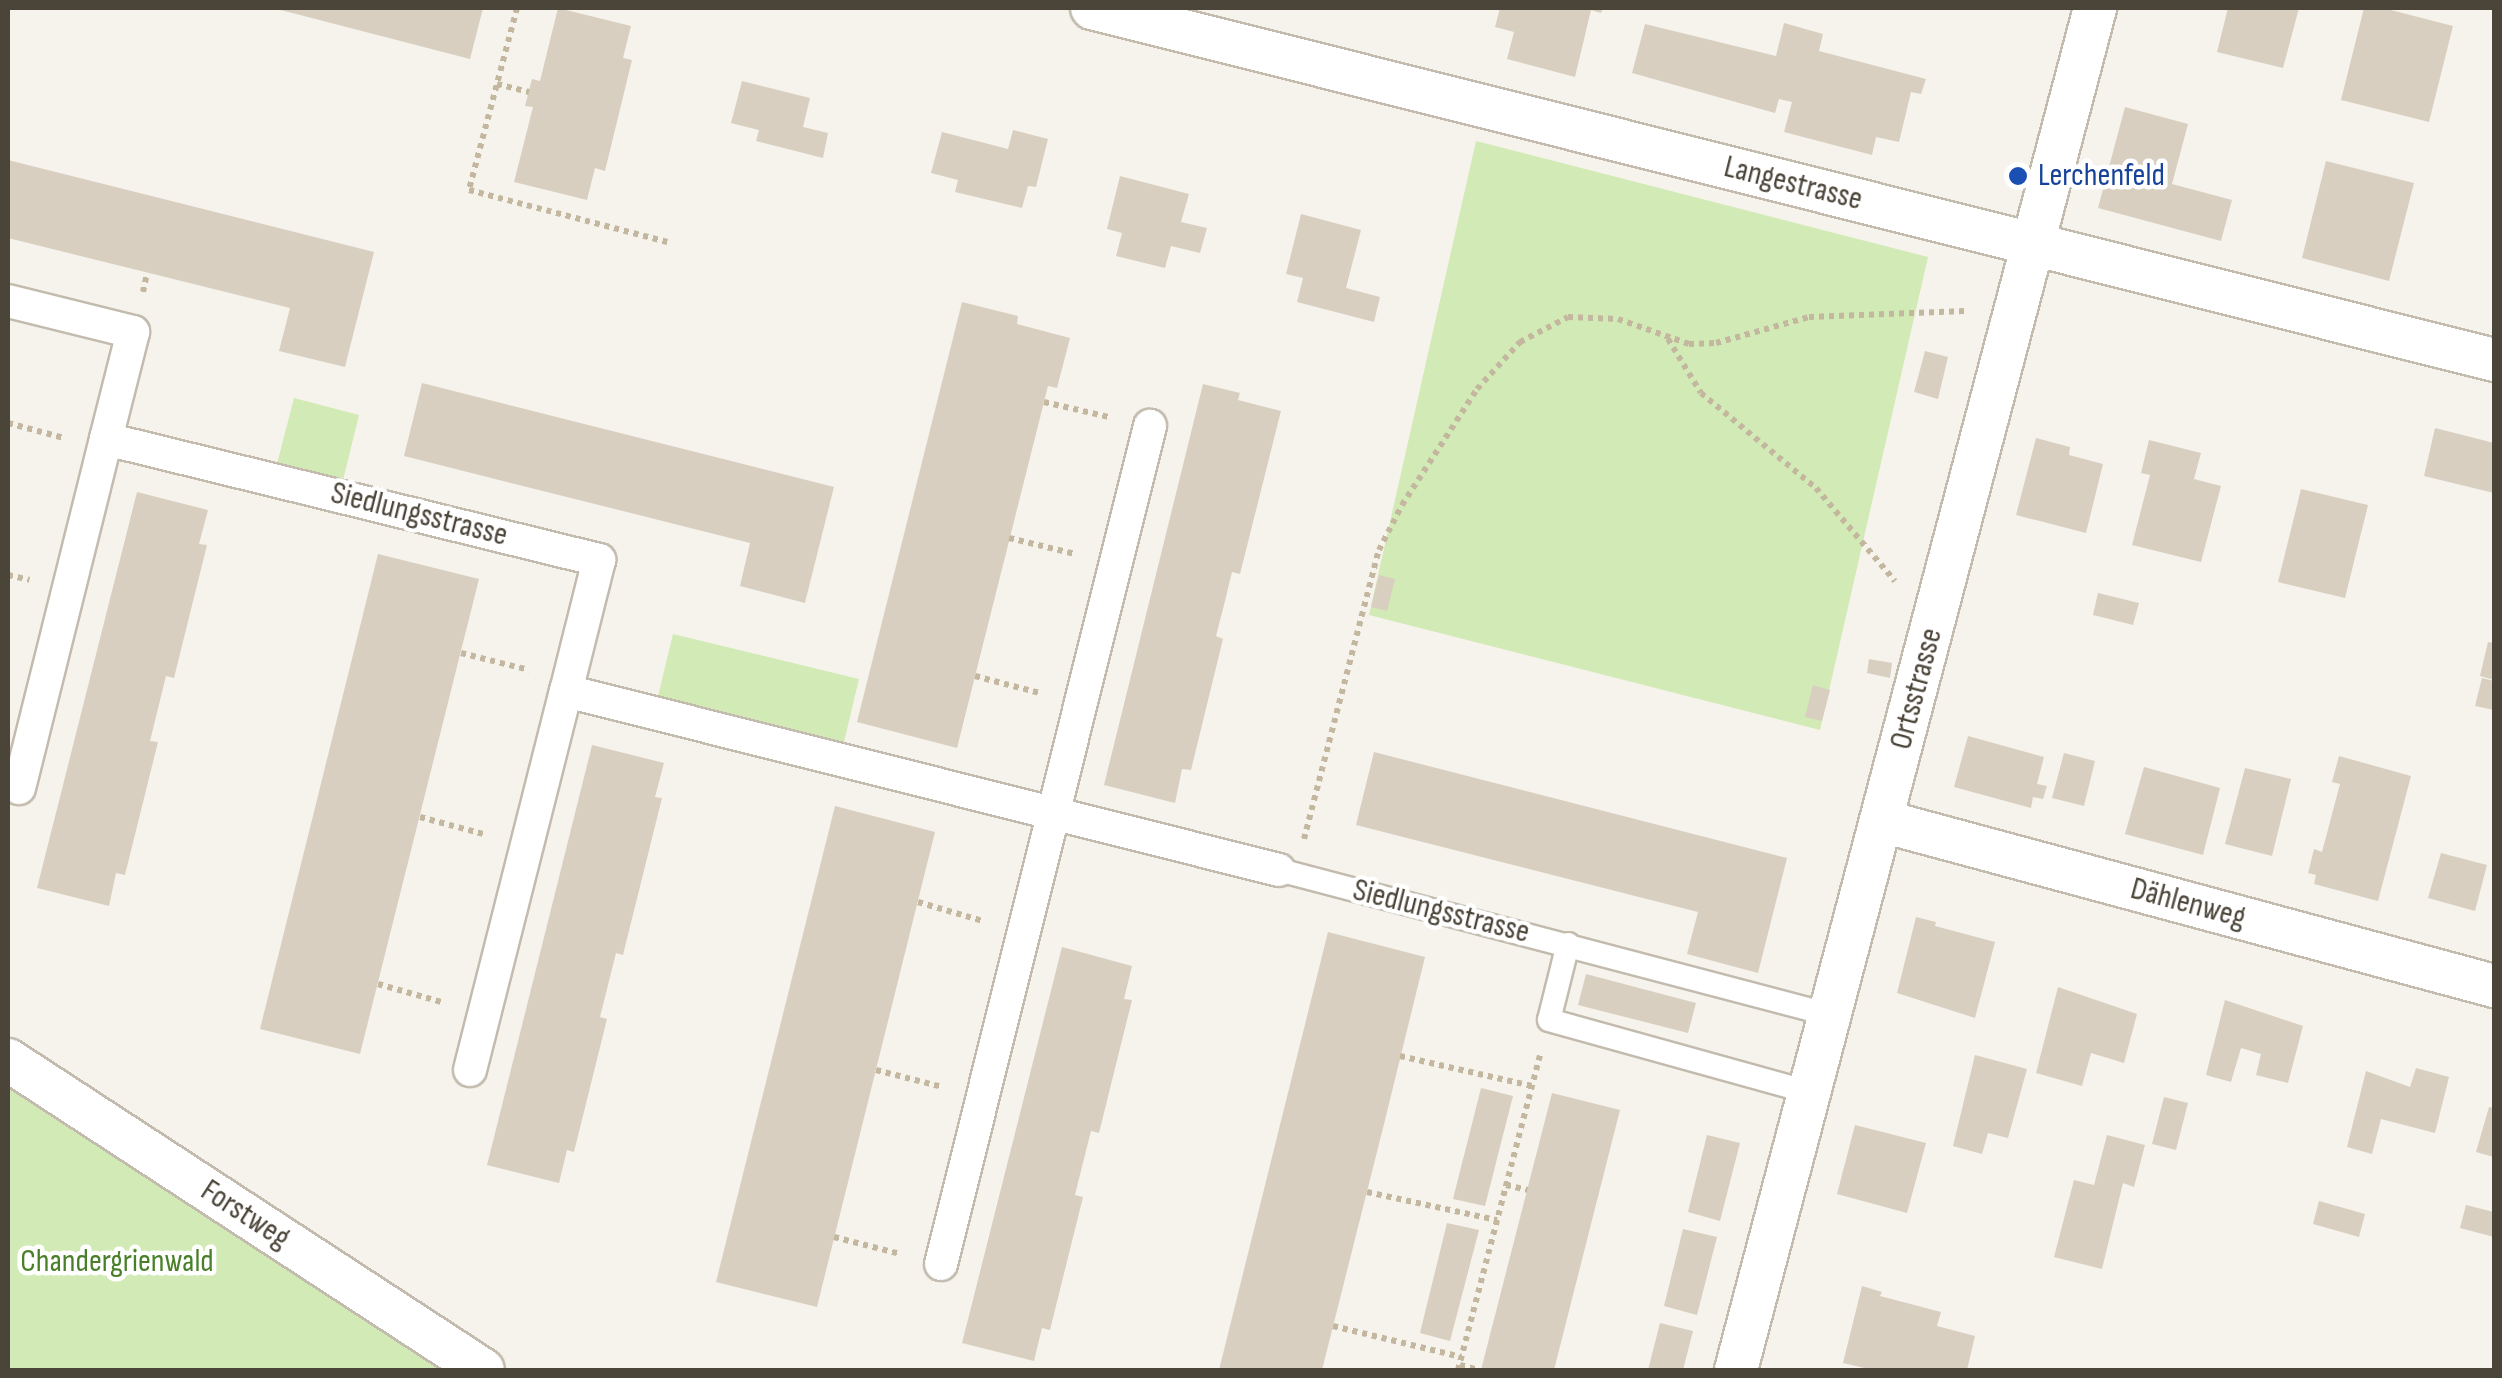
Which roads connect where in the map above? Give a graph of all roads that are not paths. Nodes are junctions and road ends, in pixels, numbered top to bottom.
1 (1092, 8) edge
2 (2095, 8) edge
3 (2032, 244) junction
4 (8, 301) edge
5 (2494, 360) edge
6 (1150, 426) road end
7 (105, 444) junction
8 (568, 686) junction
9 (19, 788) dead end
10 (1053, 814) junction
11 (1882, 822) junction
12 (1287, 872) joint
13 (1568, 944) junction
14 (2494, 986) edge
15 (1827, 1014) junction
16 (8, 1060) edge
17 (470, 1070) dead end
18 (1809, 1092) junction
19 (940, 1264) road end
20 (483, 1370) edge
21 (1736, 1370) edge

1 - 3 street, Langestrasse
2 - 3 street, Ortsstrasse
3 - 5 street, Langestrasse
3 - 11 street, Ortsstrasse
4 - 7 street
6 - 10 street
7 - 8 street, Siedlungsstrasse
7 - 9 street
8 - 10 street, Siedlungsstrasse
8 - 17 street, Siedlungsstrasse
10 - 12 street, Siedlungsstrasse
10 - 19 street
11 - 14 street, Dählenweg
11 - 15 street, Ortsstrasse
12 - 13 lane, Siedlungsstrasse
13 - 15 lane, Siedlungsstrasse
13 - 18 lane
15 - 18 street, Ortsstrasse
16 - 20 street, Forstweg
18 - 21 street, Ortsstrasse

